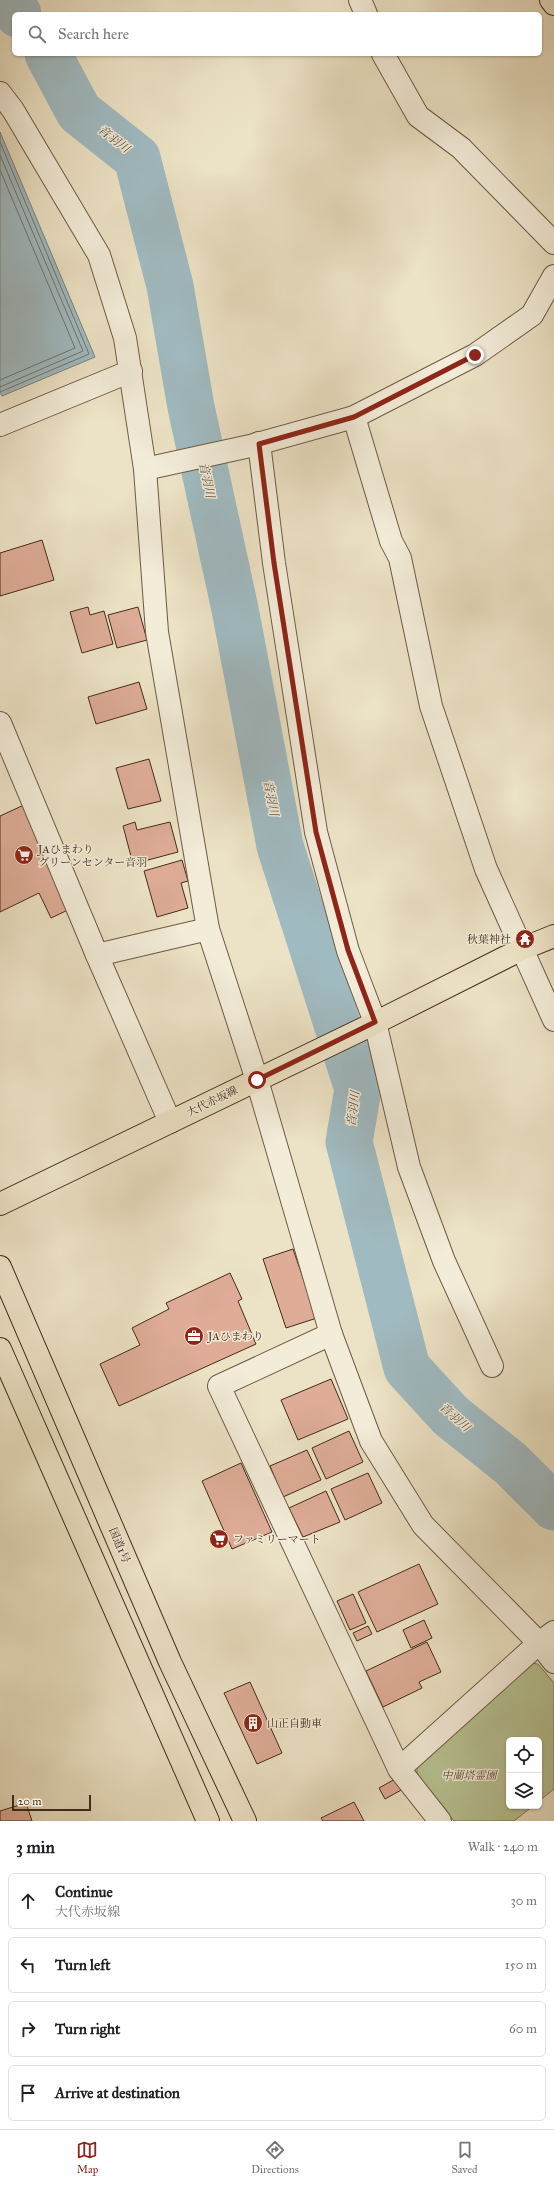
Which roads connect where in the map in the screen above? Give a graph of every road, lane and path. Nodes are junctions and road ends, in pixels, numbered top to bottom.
1 (360, 0) edge
2 (552, 0) edge
3 (554, 4) edge
4 (365, 12) edge
5 (384, 56) edge
6 (4, 106) edge
7 (554, 244) edge
8 (554, 276) edge
9 (131, 371) junction
10 (354, 417) junction
11 (0, 425) edge
12 (254, 445) junction
13 (151, 469) junction
14 (0, 723) edge
15 (208, 929) junction
16 (554, 936) edge
17 (522, 949) junction
18 (97, 955) junction
19 (554, 1020) edge
20 (372, 1024) junction
21 (257, 1080) junction
22 (170, 1122) junction
23 (0, 1204) edge
24 (0, 1267) edge
25 (331, 1334) junction
26 (0, 1349) edge
27 (492, 1366) dead end
28 (546, 1638) edge
29 (554, 1662) edge
30 (399, 1769) junction
31 (208, 1821) edge
32 (245, 1821) edge
33 (440, 1821) edge

1 - 4 street
2 - 3 main road
5 - 7 street
6 - 9 street
8 - 10 street
9 - 11 street
9 - 13 street
10 - 12 street
10 - 17 street
12 - 13 street
12 - 20 street
13 - 15 street
14 - 18 street
15 - 18 street
15 - 21 street
16 - 17 main road, 大代赤坂線
17 - 19 street
17 - 20 main road, 大代赤坂線
18 - 22 street
20 - 21 main road, 大代赤坂線
20 - 27 street
21 - 22 main road, 大代赤坂線
21 - 25 street
22 - 23 main road, 大代赤坂線
24 - 32 main road, 国道1号
25 - 28 street
25 - 30 street
26 - 31 main road
28 - 29 street
28 - 30 street
30 - 33 street

